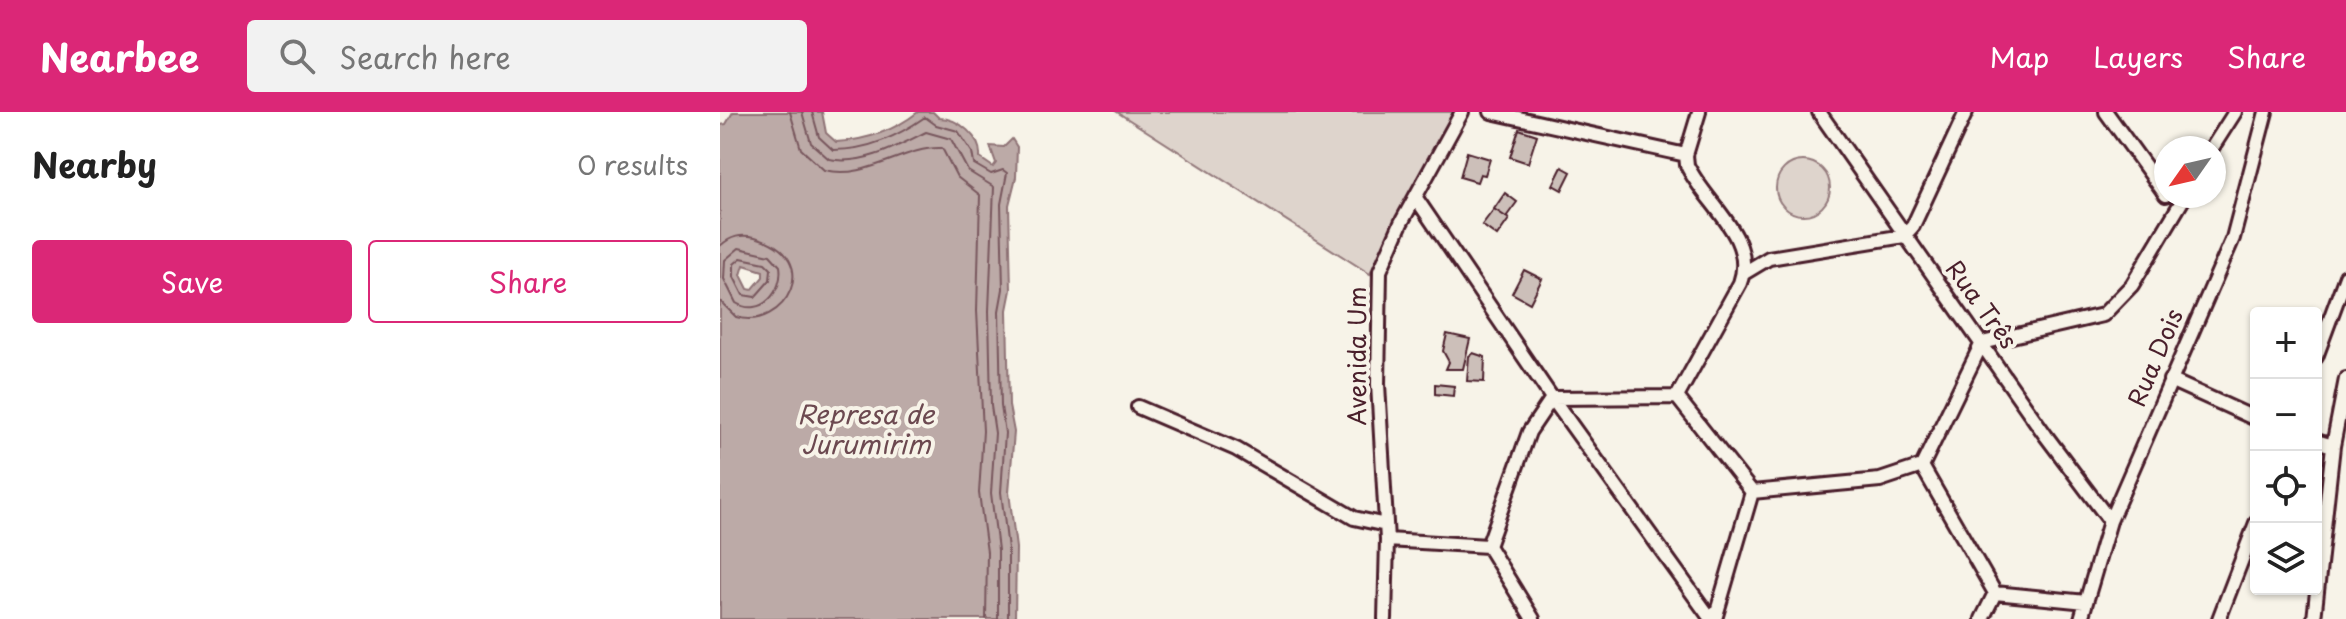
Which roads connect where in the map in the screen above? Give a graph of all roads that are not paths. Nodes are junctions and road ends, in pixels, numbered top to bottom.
1 (1462, 112) edge
2 (1491, 112) edge
3 (1699, 112) edge
4 (1819, 112) edge
5 (1966, 112) edge
6 (2106, 112) edge
7 (2235, 112) edge
8 (2266, 112) edge
9 (2220, 136) edge
10 (1686, 155) junction
11 (2154, 179) edge
12 (1416, 198) junction
13 (2177, 210) edge
14 (1904, 236) junction
15 (1741, 246) junction
16 (1769, 258) junction
17 (1744, 273) junction
18 (2346, 276) edge
19 (2322, 341) edge
20 (1982, 343) junction
21 (2346, 379) edge
22 (2170, 380) junction
23 (1677, 397) junction
24 (1552, 398) junction
25 (1138, 407) dead end
26 (2250, 416) edge
27 (2322, 443) edge
28 (2333, 446) junction
29 (1922, 466) junction
30 (1752, 492) junction
31 (2110, 521) junction
32 (1386, 525) junction
33 (2250, 539) edge
34 (1387, 540) junction
35 (1488, 546) junction
36 (1995, 593) junction
37 (2086, 602) junction
38 (1385, 619) edge
39 (1533, 619) edge
40 (1713, 619) edge
41 (1982, 619) edge
42 (2081, 619) edge
43 (2219, 619) edge
44 (2314, 619) edge

1 - 12 street, Avenida Um
2 - 10 street
3 - 10 street
4 - 14 street, Rua Três
5 - 14 street
6 - 11 street
7 - 9 street
8 - 22 street, Rua Dois
10 - 15 street
12 - 24 street
12 - 32 street, Avenida Um
13 - 20 street
14 - 16 street
14 - 20 street, Rua Três
15 - 16 street
15 - 17 street
16 - 17 street
17 - 23 street
18 - 19 street
20 - 29 street
20 - 31 street, Rua Três
21 - 28 street
22 - 26 street
22 - 31 street, Rua Dois
23 - 24 street
23 - 30 street
24 - 35 street
24 - 40 street
25 - 32 street
27 - 28 street
28 - 44 street
29 - 30 street
29 - 36 street
30 - 40 street
31 - 37 street, Rua Dois
32 - 34 street, Avenida Um
33 - 43 street
34 - 35 street
34 - 38 street, Avenida Um
35 - 39 street
36 - 37 street
36 - 41 street
37 - 42 street, Rua Dois

